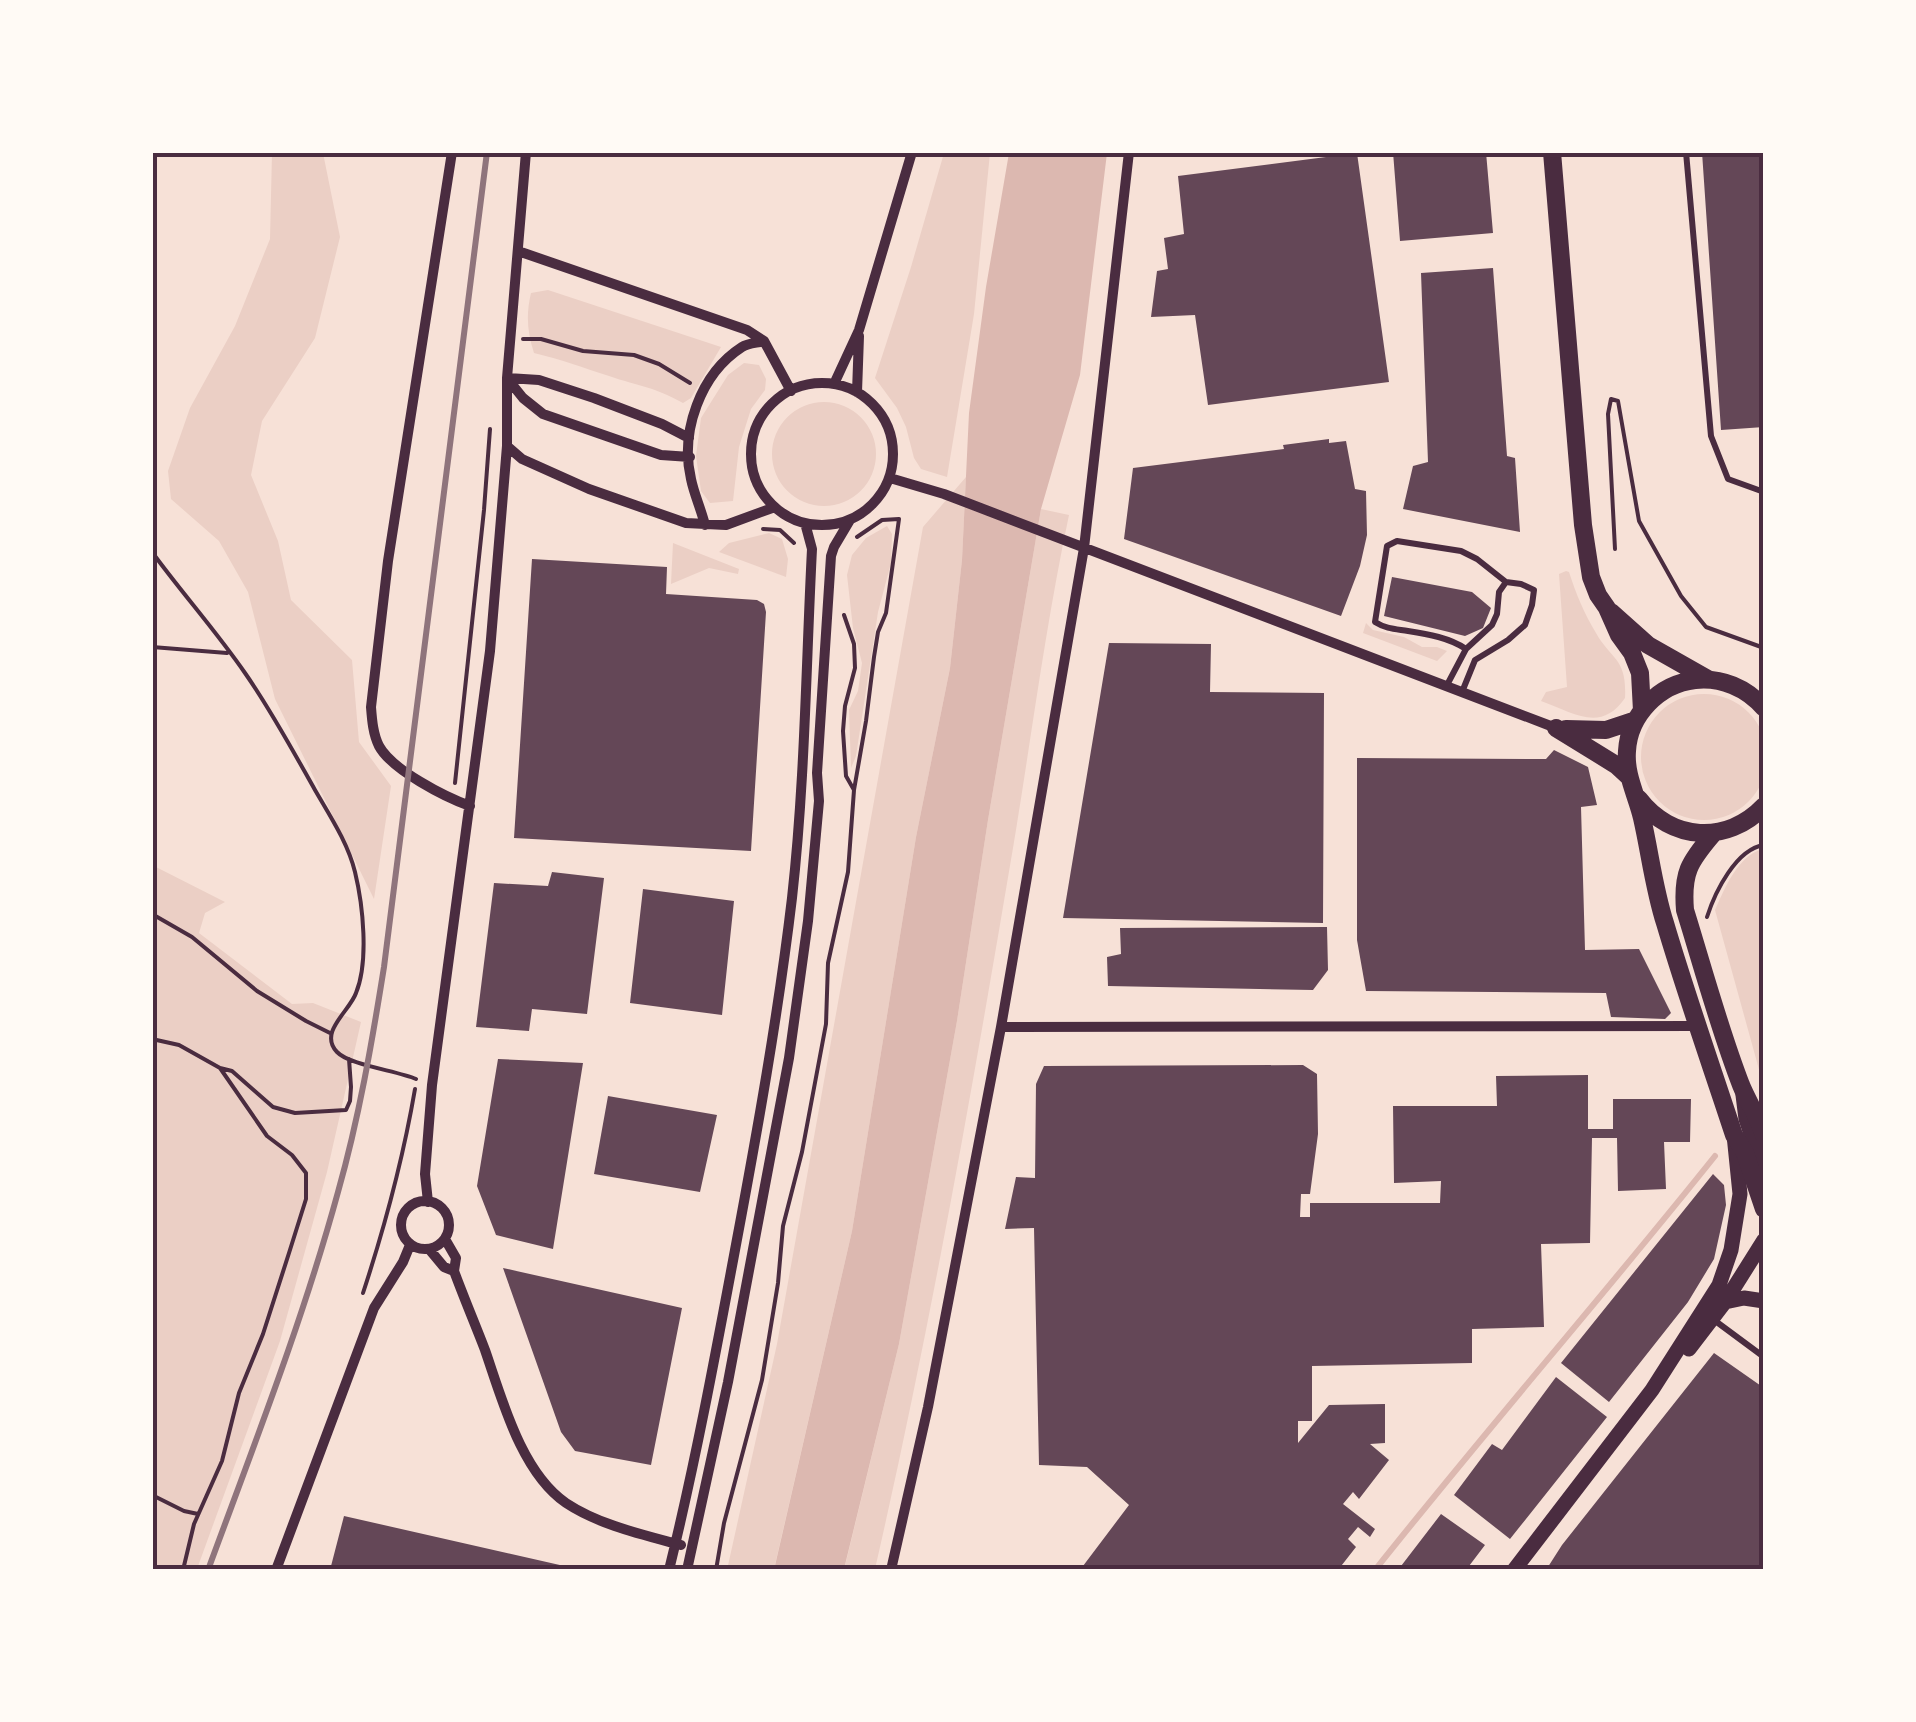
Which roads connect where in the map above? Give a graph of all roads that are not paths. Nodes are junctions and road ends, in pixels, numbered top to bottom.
1 (452, 152) edge
2 (526, 152) edge
3 (912, 152) edge
4 (1129, 152) edge
5 (1552, 152) edge
6 (1686, 152) edge
7 (518, 251) junction
8 (860, 330) junction
9 (764, 342) junction
10 (507, 378) junction
11 (834, 384) junction
12 (791, 391) junction
13 (858, 392) junction
14 (689, 438) junction
15 (507, 446) junction
16 (690, 457) junction
17 (890, 478) junction
18 (1764, 492) edge
19 (775, 507) junction
20 (850, 520) junction
21 (805, 523) junction
22 (704, 524) junction
23 (1084, 548) junction
24 (1506, 582) junction
25 (1607, 608) junction
26 (1466, 650) junction
27 (1708, 679) junction
28 (1446, 687) junction
29 (1764, 688) edge
30 (1743, 690) junction
31 (1462, 693) junction
32 (1764, 708) edge
33 (1639, 716) junction
34 (1556, 728) junction
35 (1629, 777) junction
36 (1638, 797) junction
37 (470, 806) junction
38 (1764, 806) edge
39 (1738, 827) junction
40 (1764, 827) edge
41 (1713, 834) junction
42 (1698, 1026) junction
43 (1001, 1027) junction
44 (1742, 1088) junction
45 (1734, 1135) junction
46 (1764, 1136) edge
47 (1764, 1173) edge
48 (428, 1202) junction
49 (1764, 1209) edge
50 (445, 1239) junction
51 (1764, 1240) edge
52 (410, 1245) junction
53 (428, 1249) junction
54 (454, 1272) junction
55 (1764, 1301) edge
56 (1725, 1302) junction
57 (1713, 1319) junction
58 (1764, 1356) edge
59 (1652, 1390) junction
60 (676, 1544) junction
61 (692, 1548) junction
62 (276, 1570) edge
63 (669, 1570) edge
64 (687, 1570) edge
65 (891, 1570) edge
66 (1514, 1570) edge

1 - 37 street
2 - 7 street
3 - 8 street
4 - 23 street
5 - 25 main road
6 - 18 lane
7 - 9 street
7 - 10 street
8 - 11 street
8 - 13 street
9 - 12 street
9 - 14 street
10 - 14 street
10 - 15 street
10 - 16 street
11 - 12 street
11 - 13 street
12 - 19 street
13 - 17 street
14 - 16 street
15 - 22 street
15 - 37 street
16 - 22 street
17 - 20 street
17 - 23 street
19 - 21 street
19 - 22 street
20 - 21 street
20 - 61 street
21 - 60 street
23 - 28 street
23 - 43 street
24 - 26 lane
24 - 26 lane
24 - 31 lane
25 - 27 main road
25 - 33 main road
26 - 28 lane
27 - 30 main road
27 - 33 main road
28 - 31 street
29 - 30 main road
30 - 32 main road
31 - 34 street
33 - 34 main road
33 - 35 main road
34 - 35 main road
35 - 36 main road
36 - 41 main road
36 - 42 main road
37 - 48 street
38 - 39 main road
39 - 40 main road
39 - 41 main road
41 - 44 main road
42 - 43 street
42 - 45 main road
43 - 65 street
44 - 46 main road
44 - 47 street
45 - 49 main road
45 - 59 street
48 - 50 street
48 - 52 street
50 - 53 street
50 - 54 street
51 - 56 street
52 - 53 street
52 - 62 street
53 - 54 street
54 - 60 street
55 - 56 street
56 - 57 street
57 - 58 lane
57 - 59 street
59 - 66 street
60 - 61 street
60 - 63 street
61 - 64 street

